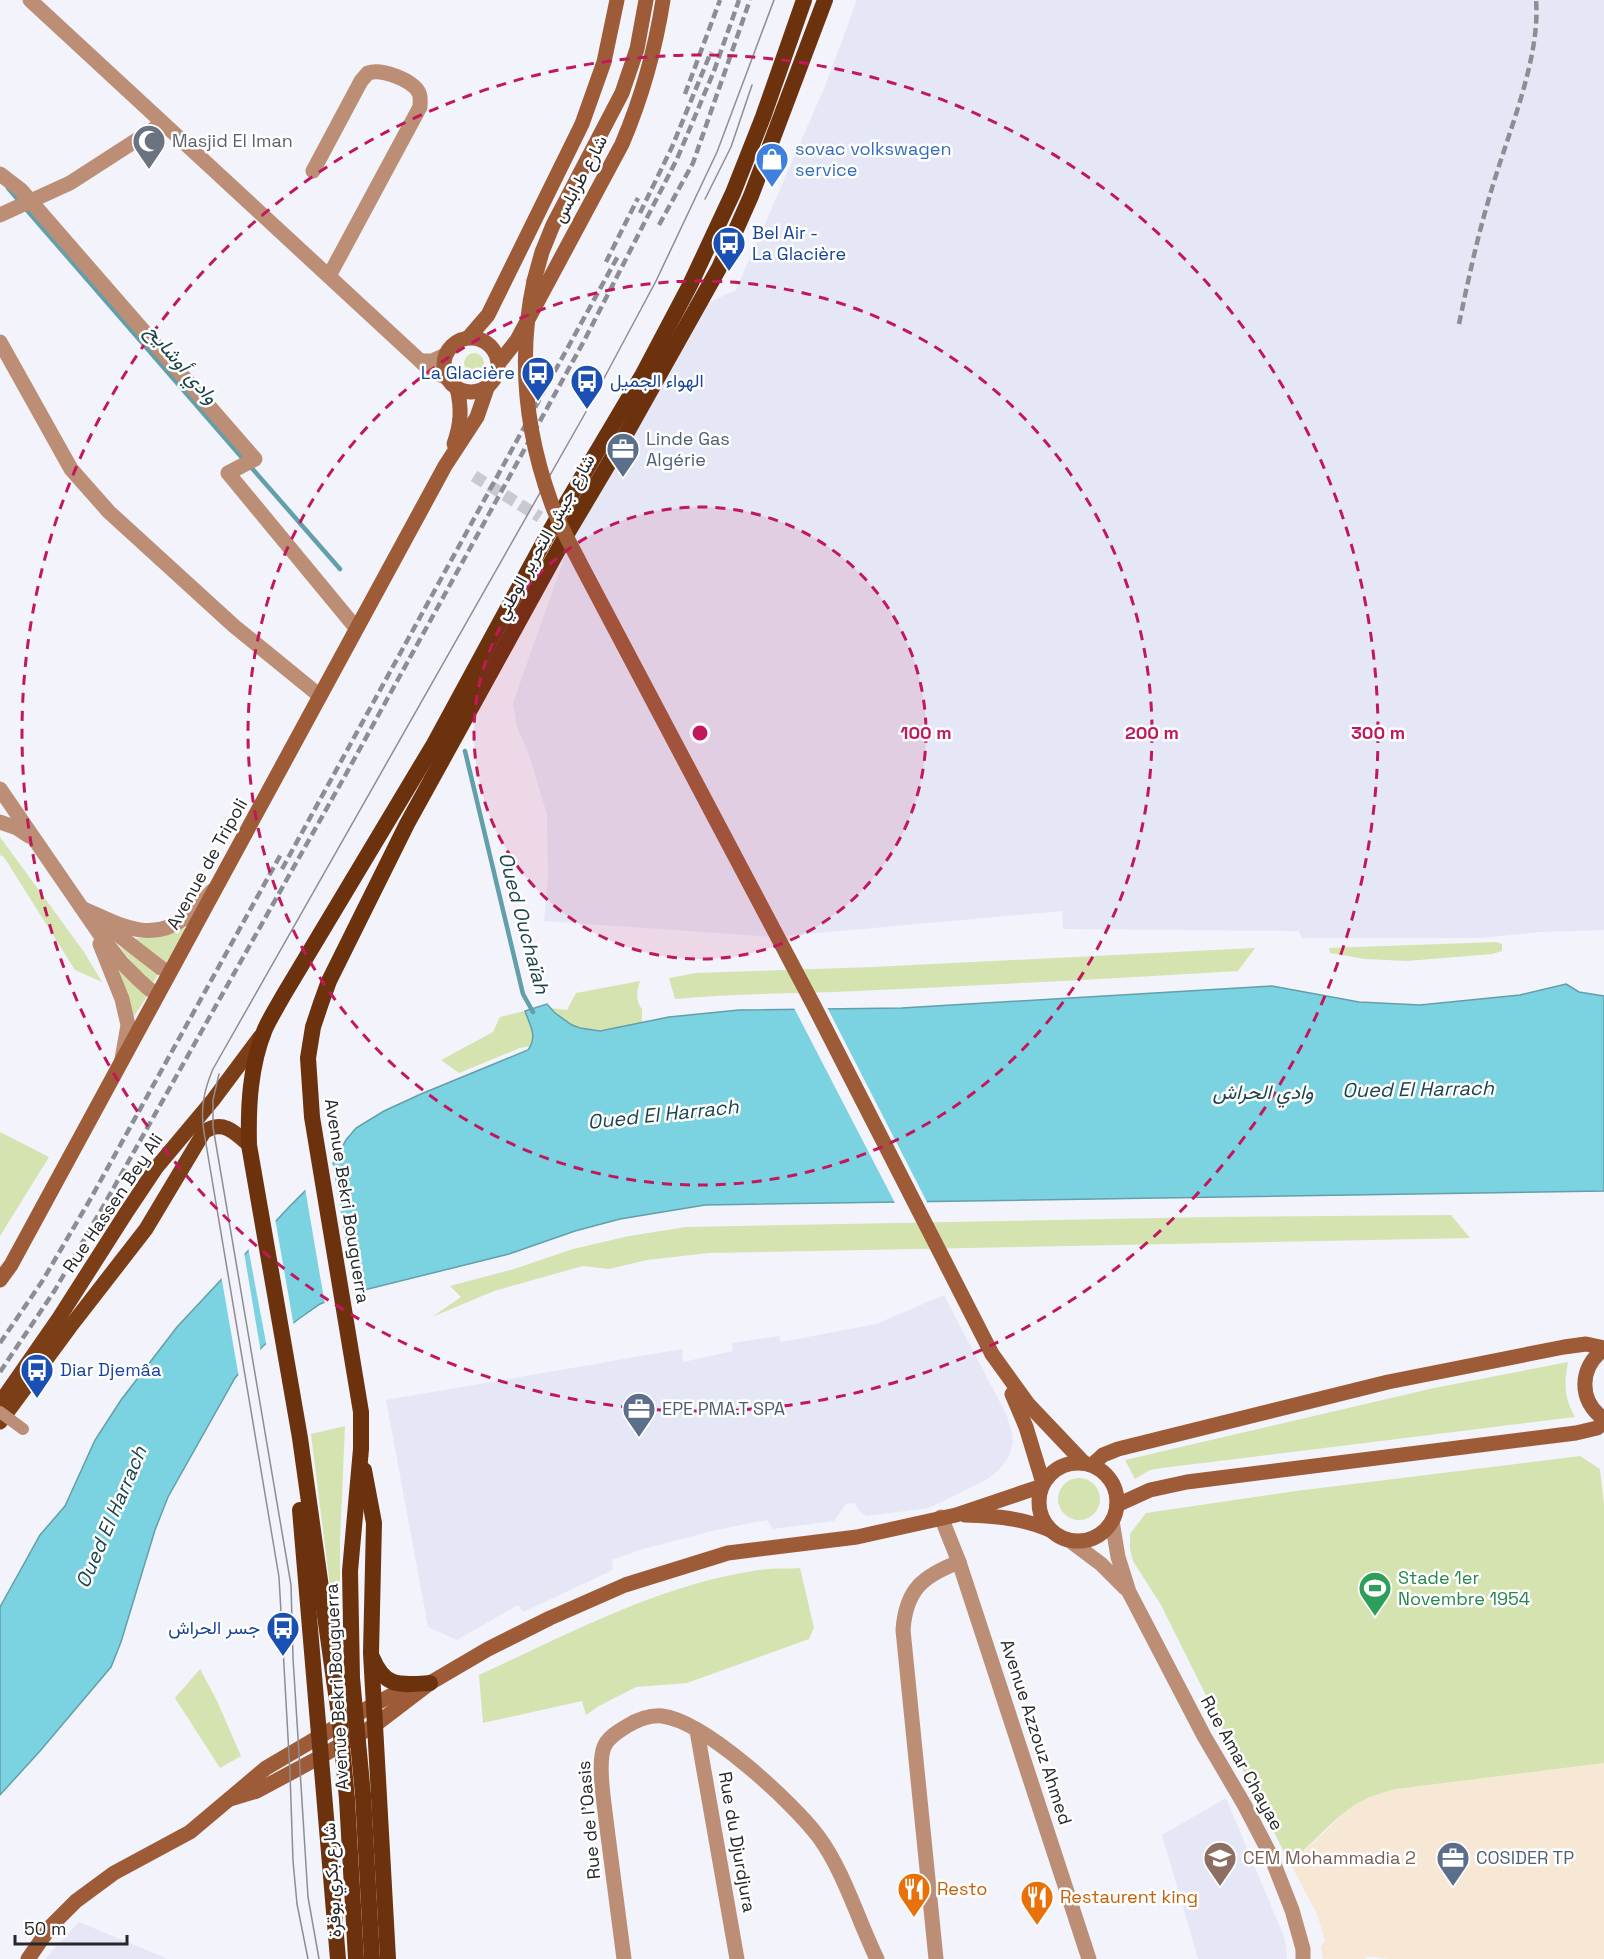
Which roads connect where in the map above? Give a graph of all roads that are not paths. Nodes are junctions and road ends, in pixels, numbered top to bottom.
1 (30, 0) edge
2 (616, 0) edge
3 (646, 0) edge
4 (663, 0) edge
5 (804, 0) edge
6 (825, 0) edge
7 (163, 123) junction
8 (313, 171) dead end
9 (0, 174) edge
10 (30, 201) junction
11 (0, 215) edge
12 (329, 276) junction
13 (469, 337) junction
14 (0, 342) edge
15 (445, 355) junction
16 (421, 361) junction
17 (499, 363) junction
18 (452, 383) junction
19 (486, 388) junction
20 (445, 466) junction
21 (356, 628) junction
22 (320, 696) junction
23 (2, 794) edge
24 (0, 822) edge
25 (35, 840) junction
26 (216, 887) junction
27 (84, 909) junction
28 (170, 972) junction
29 (158, 994) junction
30 (265, 1030) junction
31 (308, 1058) joint
32 (122, 1060) junction
33 (249, 1145) junction
34 (0, 1280) edge
35 (1604, 1348) edge
36 (992, 1354) junction
37 (0, 1403) edge
38 (0, 1412) edge
39 (1604, 1420) edge
40 (0, 1422) edge
41 (23, 1429) dead end
42 (300, 1438) junction
43 (361, 1449) junction
44 (1088, 1464) junction
45 (1043, 1485) junction
46 (1117, 1505) junction
47 (949, 1516) junction
48 (1112, 1521) junction
49 (1054, 1532) junction
50 (1069, 1540) junction
51 (959, 1562) junction
52 (1129, 1592) junction
53 (371, 1653) junction
54 (429, 1683) junction
55 (373, 1705) junction
56 (375, 1725) junction
57 (697, 1731) junction
58 (323, 1735) junction
59 (320, 1757) junction
60 (355, 1797) junction
61 (230, 1799) junction
62 (1084, 1940) junction
63 (28, 1959) edge
64 (338, 1959) edge
65 (356, 1959) edge
66 (372, 1959) edge
67 (388, 1959) edge
68 (624, 1959) edge
69 (737, 1959) edge
70 (877, 1959) edge
71 (936, 1959) edge
72 (1080, 1959) edge
73 (1089, 1959) edge
74 (1304, 1959) edge

1 - 7 street
2 - 13 main road, شارع طرابلس
3 - 36 main road, bridge
4 - 17 main road, شارع طرابلس
5 - 30 highway, شارع جيش التحرير الوطني
6 - 31 highway, شارع جيش التحرير الوطني
7 - 10 street
7 - 12 street
8 - 12 street
9 - 10 street
10 - 11 street
10 - 21 street
12 - 16 street
13 - 15 main road
13 - 17 main road
14 - 22 street
15 - 16 street
15 - 18 main road
16 - 18 street
17 - 19 main road
18 - 19 main road
18 - 20 main road, Avenue de Tripoli
19 - 20 main road, Avenue de Tripoli
20 - 21 main road, Avenue de Tripoli
21 - 22 main road, Avenue de Tripoli
22 - 26 main road, Avenue de Tripoli
23 - 25 street
24 - 25 street
25 - 27 street
26 - 27 street
26 - 28 main road, Avenue de Tripoli
27 - 28 street
27 - 29 street
27 - 32 street
28 - 29 main road, Avenue de Tripoli
29 - 32 main road, Avenue de Tripoli
30 - 33 highway, شارع جيش التحرير الوطني
30 - 37 main road, Rue Hassen Bey Ali
31 - 43 highway, Avenue Bekri Bouguerra
32 - 34 main road, Avenue de Tripoli
33 - 40 main road, Rue Hassen Bey Ali
33 - 42 highway, Avenue Bekri Bouguerra
35 - 39 main road
35 - 44 main road
36 - 44 main road
36 - 45 main road
38 - 41 street, bridge
39 - 46 main road
42 - 58 highway
42 - 60 highway, Avenue Bekri Bouguerra, bridge
43 - 53 highway
43 - 60 highway, Avenue Bekri Bouguerra, bridge
44 - 45 main road
44 - 46 main road
45 - 47 main road
45 - 49 main road
46 - 48 main road
47 - 49 main road
47 - 51 street, Avenue Azzouz Ahmed
47 - 54 main road
48 - 50 main road
48 - 52 street, Rue Amar Chayae
49 - 50 main road
50 - 52 street, Rue Amar Chayae
51 - 62 street, Avenue Azzouz Ahmed
51 - 71 street
52 - 74 street, Rue Amar Chayae
53 - 54 highway
53 - 55 highway
54 - 55 main road
54 - 56 main road
55 - 56 highway
55 - 58 main road
56 - 58 highway
56 - 59 main road
56 - 67 highway
57 - 68 street, Rue de l'Oasis
57 - 69 street, Rue du Djurdjura
57 - 70 street, Rue de l'Oasis
58 - 59 highway
58 - 61 main road
59 - 61 main road
59 - 64 highway
60 - 65 highway, شارع بكري بوقرة
60 - 66 highway, Avenue Bekri Bouguerra
61 - 63 main road
62 - 72 street
62 - 73 street, Avenue Azzouz Ahmed

